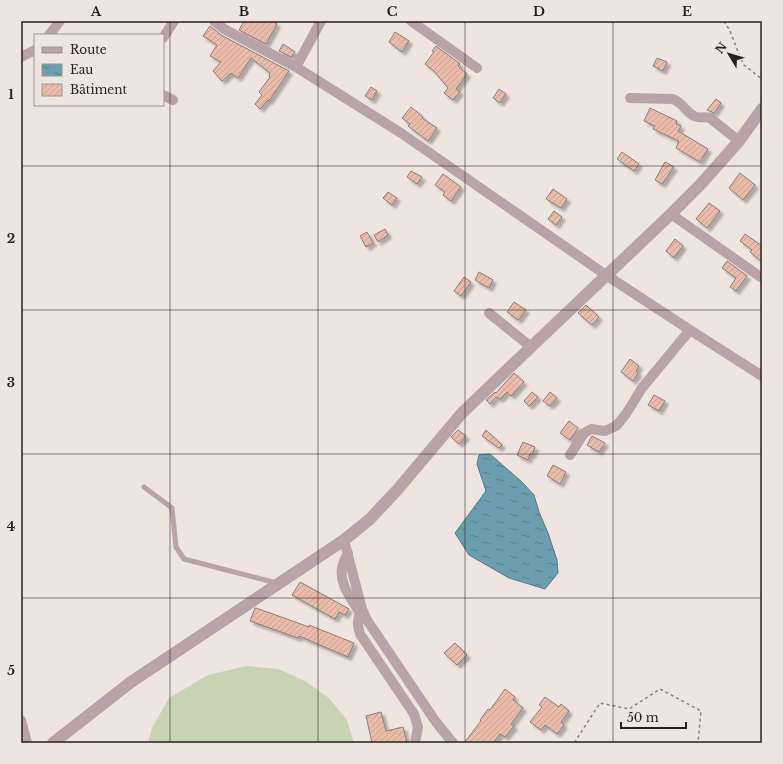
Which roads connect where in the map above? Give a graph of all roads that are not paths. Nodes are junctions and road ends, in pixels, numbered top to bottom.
1 (60, 21) edge
2 (174, 21) edge
3 (214, 21) edge
4 (321, 21) edge
5 (411, 21) edge
6 (50, 34) edge
7 (164, 36) edge
8 (34, 50) edge
9 (21, 57) edge
10 (296, 67) junction
11 (478, 68) dead end
12 (164, 96) edge
13 (630, 98) dead end
14 (173, 100) dead end
15 (762, 109) edge
16 (739, 141) junction
17 (671, 214) junction
18 (606, 275) junction
19 (762, 278) edge
20 (489, 313) dead end
21 (690, 330) junction
22 (531, 347) junction
23 (762, 376) edge
24 (570, 455) dead end
25 (144, 488) dead end
26 (344, 540) junction
27 (279, 583) junction
28 (363, 614) junction
29 (21, 720) edge
30 (27, 743) edge
31 (53, 743) edge
32 (415, 743) edge
33 (453, 743) edge

1 - 6 street
2 - 7 street
3 - 10 street
4 - 10 street
5 - 11 street
8 - 9 street
10 - 18 street
12 - 14 street
13 - 16 street
15 - 16 street
16 - 17 street
17 - 18 street
17 - 19 street
18 - 21 street
18 - 22 street
20 - 22 street
21 - 23 street
21 - 24 street
22 - 26 street
25 - 27 lane
26 - 27 street
26 - 28 street
27 - 31 street
28 - 32 street
28 - 33 street
29 - 30 street

